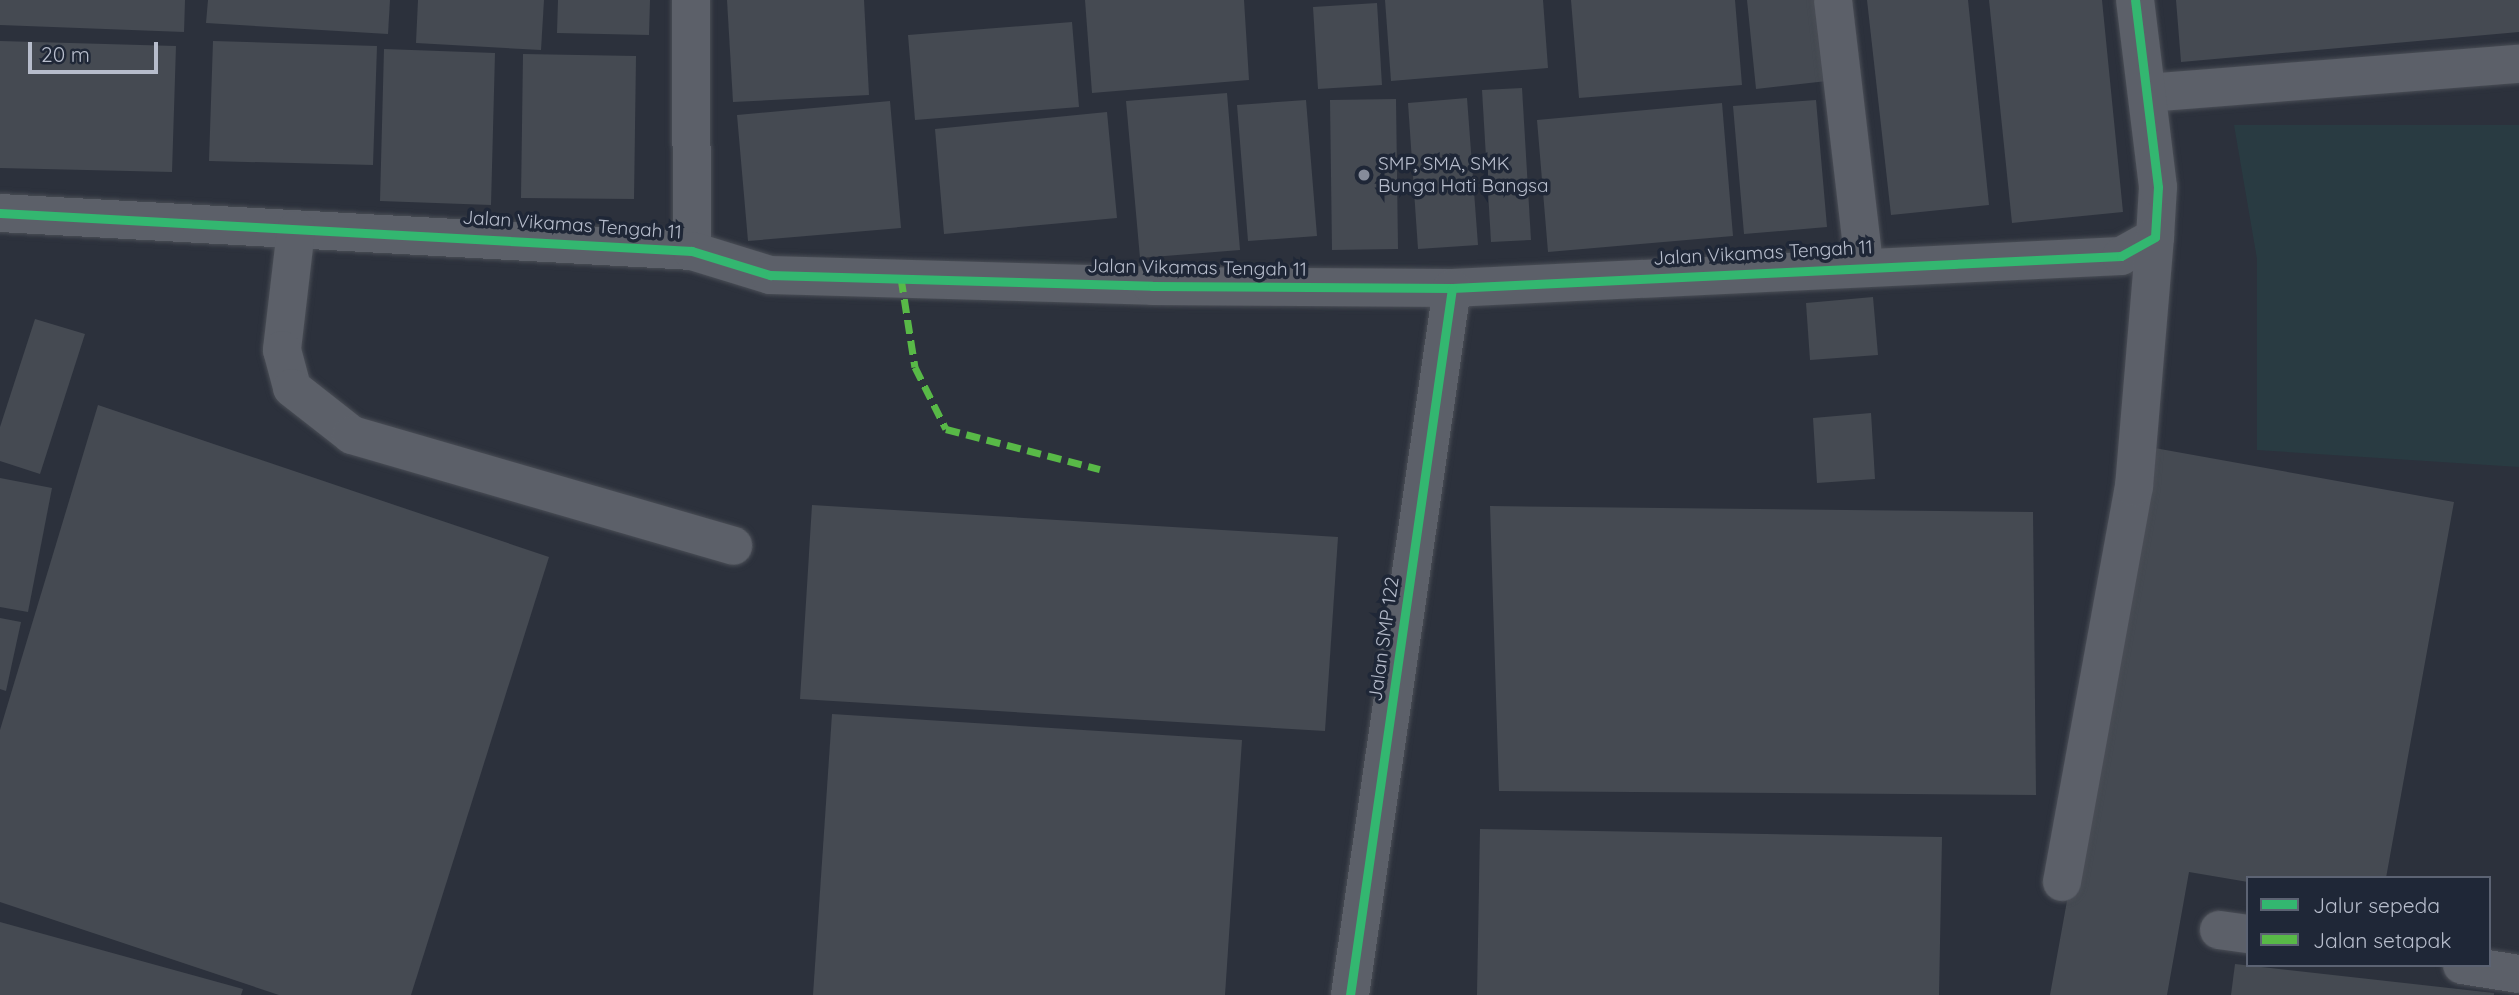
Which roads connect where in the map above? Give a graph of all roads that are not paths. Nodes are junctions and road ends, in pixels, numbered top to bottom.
1 (691, 0) edge
2 (1833, 0) edge
3 (2135, 0) edge
4 (2519, 64) edge
5 (2147, 93) junction
6 (0, 213) edge
7 (296, 230) junction
8 (2155, 237) junction
9 (692, 251) junction
10 (1864, 265) junction
11 (1452, 288) junction
12 (733, 546) dead end
13 (2062, 881) dead end
14 (2475, 967) edge
15 (2519, 974) edge
16 (1350, 995) edge

1 - 9 street
2 - 10 street
3 - 5 street
4 - 5 street
5 - 8 street
6 - 7 street, Jalan Vikamas Tengah 11
7 - 9 street, Jalan Vikamas Tengah 11
7 - 12 street
8 - 10 street, Jalan Vikamas Tengah 11
8 - 13 street
9 - 11 street, Jalan Vikamas Tengah 11
10 - 11 street, Jalan Vikamas Tengah 11
11 - 16 street, Jalan SMP 122
14 - 15 street

